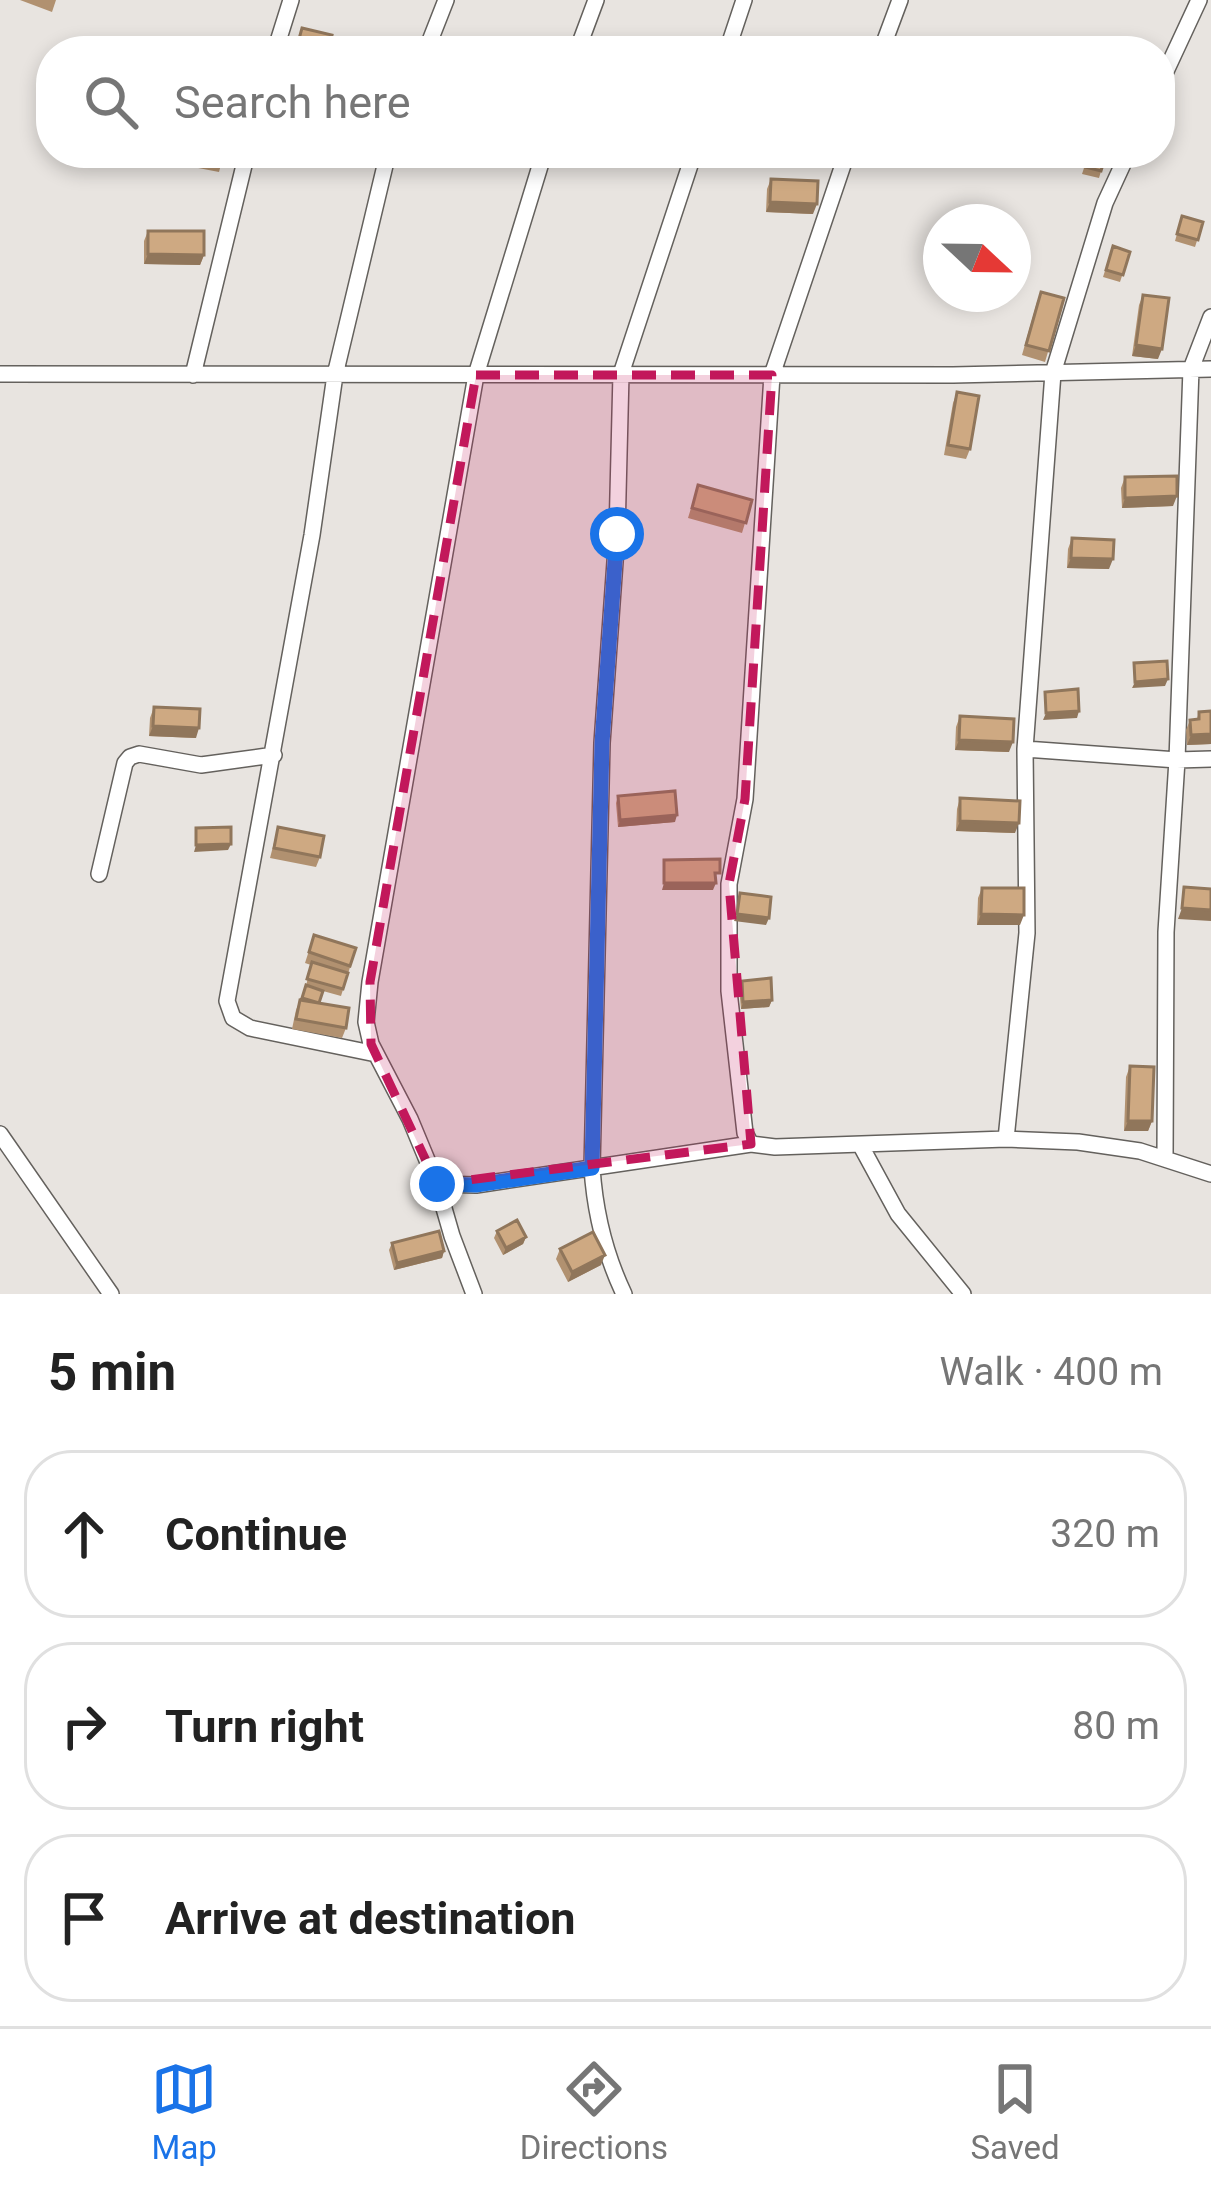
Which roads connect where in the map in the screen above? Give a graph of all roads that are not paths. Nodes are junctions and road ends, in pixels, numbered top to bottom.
1 (291, 0) edge
2 (446, 0) edge
3 (596, 0) edge
4 (744, 0) edge
5 (900, 0) edge
6 (1199, 0) edge
7 (280, 36) edge
8 (432, 36) edge
9 (583, 36) edge
10 (732, 36) edge
11 (887, 36) edge
12 (1175, 52) edge
13 (243, 168) edge
14 (384, 168) edge
15 (539, 168) edge
16 (689, 168) edge
17 (842, 168) edge
18 (1121, 168) edge
19 (1211, 317) edge
20 (1191, 369) junction
21 (1211, 369) edge
22 (1053, 373) junction
23 (0, 374) edge
24 (622, 374) junction
25 (772, 374) junction
26 (334, 375) junction
27 (476, 375) junction
28 (193, 376) junction
29 (1025, 749) junction
30 (274, 755) junction
31 (1211, 759) edge
32 (1177, 760) junction
33 (99, 874) dead end
34 (376, 1054) junction
35 (0, 1134) edge
36 (1006, 1139) junction
37 (751, 1144) junction
38 (861, 1146) junction
39 (1165, 1159) junction
40 (592, 1168) junction
41 (1211, 1174) edge
42 (437, 1184) junction
43 (111, 1294) edge
44 (474, 1294) edge
45 (624, 1294) edge
46 (963, 1294) edge

1 - 7 street
2 - 8 street
3 - 9 street
4 - 10 street
5 - 11 street
6 - 12 street
13 - 28 street
14 - 26 street
15 - 27 street
16 - 24 street
17 - 25 street
18 - 22 street
19 - 20 street
20 - 21 street
20 - 22 street
20 - 32 street
22 - 25 street
22 - 29 street
23 - 28 street
24 - 25 street
24 - 27 street
24 - 40 street
25 - 37 street
26 - 27 street
26 - 28 street
26 - 30 street
27 - 34 street
29 - 32 street
29 - 36 street
30 - 33 street
30 - 34 street
31 - 32 street
32 - 39 street
34 - 42 street
35 - 43 street
36 - 38 street
36 - 39 street
37 - 38 street
37 - 40 street
38 - 46 street
39 - 41 street
40 - 42 street
40 - 45 street
42 - 44 street

